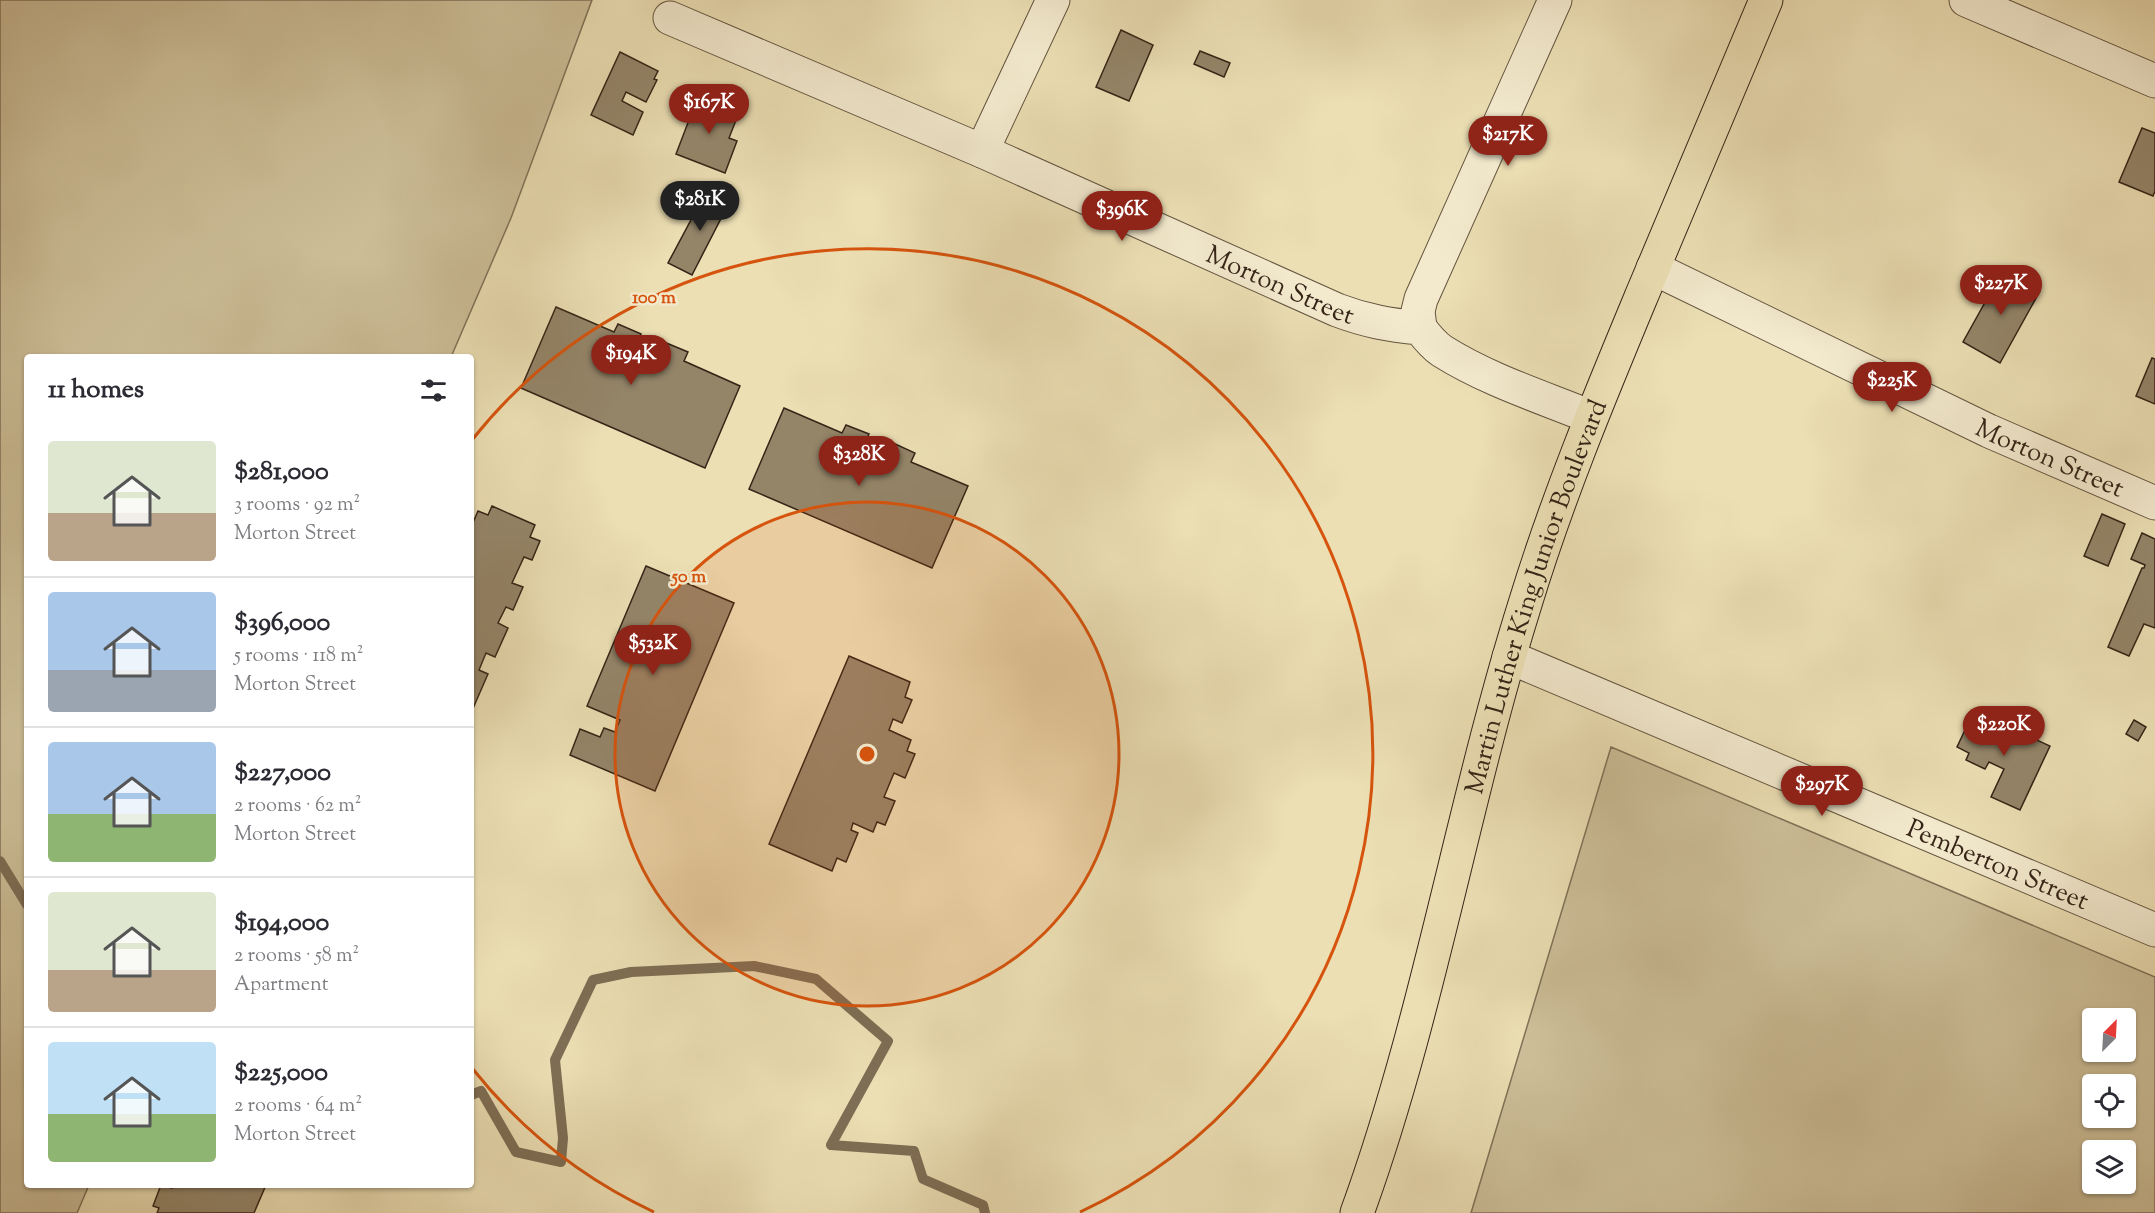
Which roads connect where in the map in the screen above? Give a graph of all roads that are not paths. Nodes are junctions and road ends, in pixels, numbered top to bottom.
1 (1053, 0) edge
2 (1555, 0) edge
3 (1767, 0) edge
4 (1966, 0) edge
5 (670, 18) dead end
6 (2155, 81) edge
7 (982, 151) junction
8 (1653, 268) junction
9 (1420, 328) junction
10 (1591, 417) junction
11 (2155, 503) edge
12 (1509, 657) junction
13 (2155, 930) edge
14 (1357, 1213) edge

1 - 7 street
2 - 9 street
3 - 8 main road, Martin Luther King Junior Boulevard
4 - 6 street
5 - 7 street, Morton Street
7 - 9 street, Morton Street
8 - 10 main road, Martin Luther King Junior Boulevard
8 - 11 street, Morton Street
9 - 10 street
10 - 12 main road, Martin Luther King Junior Boulevard
12 - 13 street, Pemberton Street
12 - 14 main road, Martin Luther King Junior Boulevard

